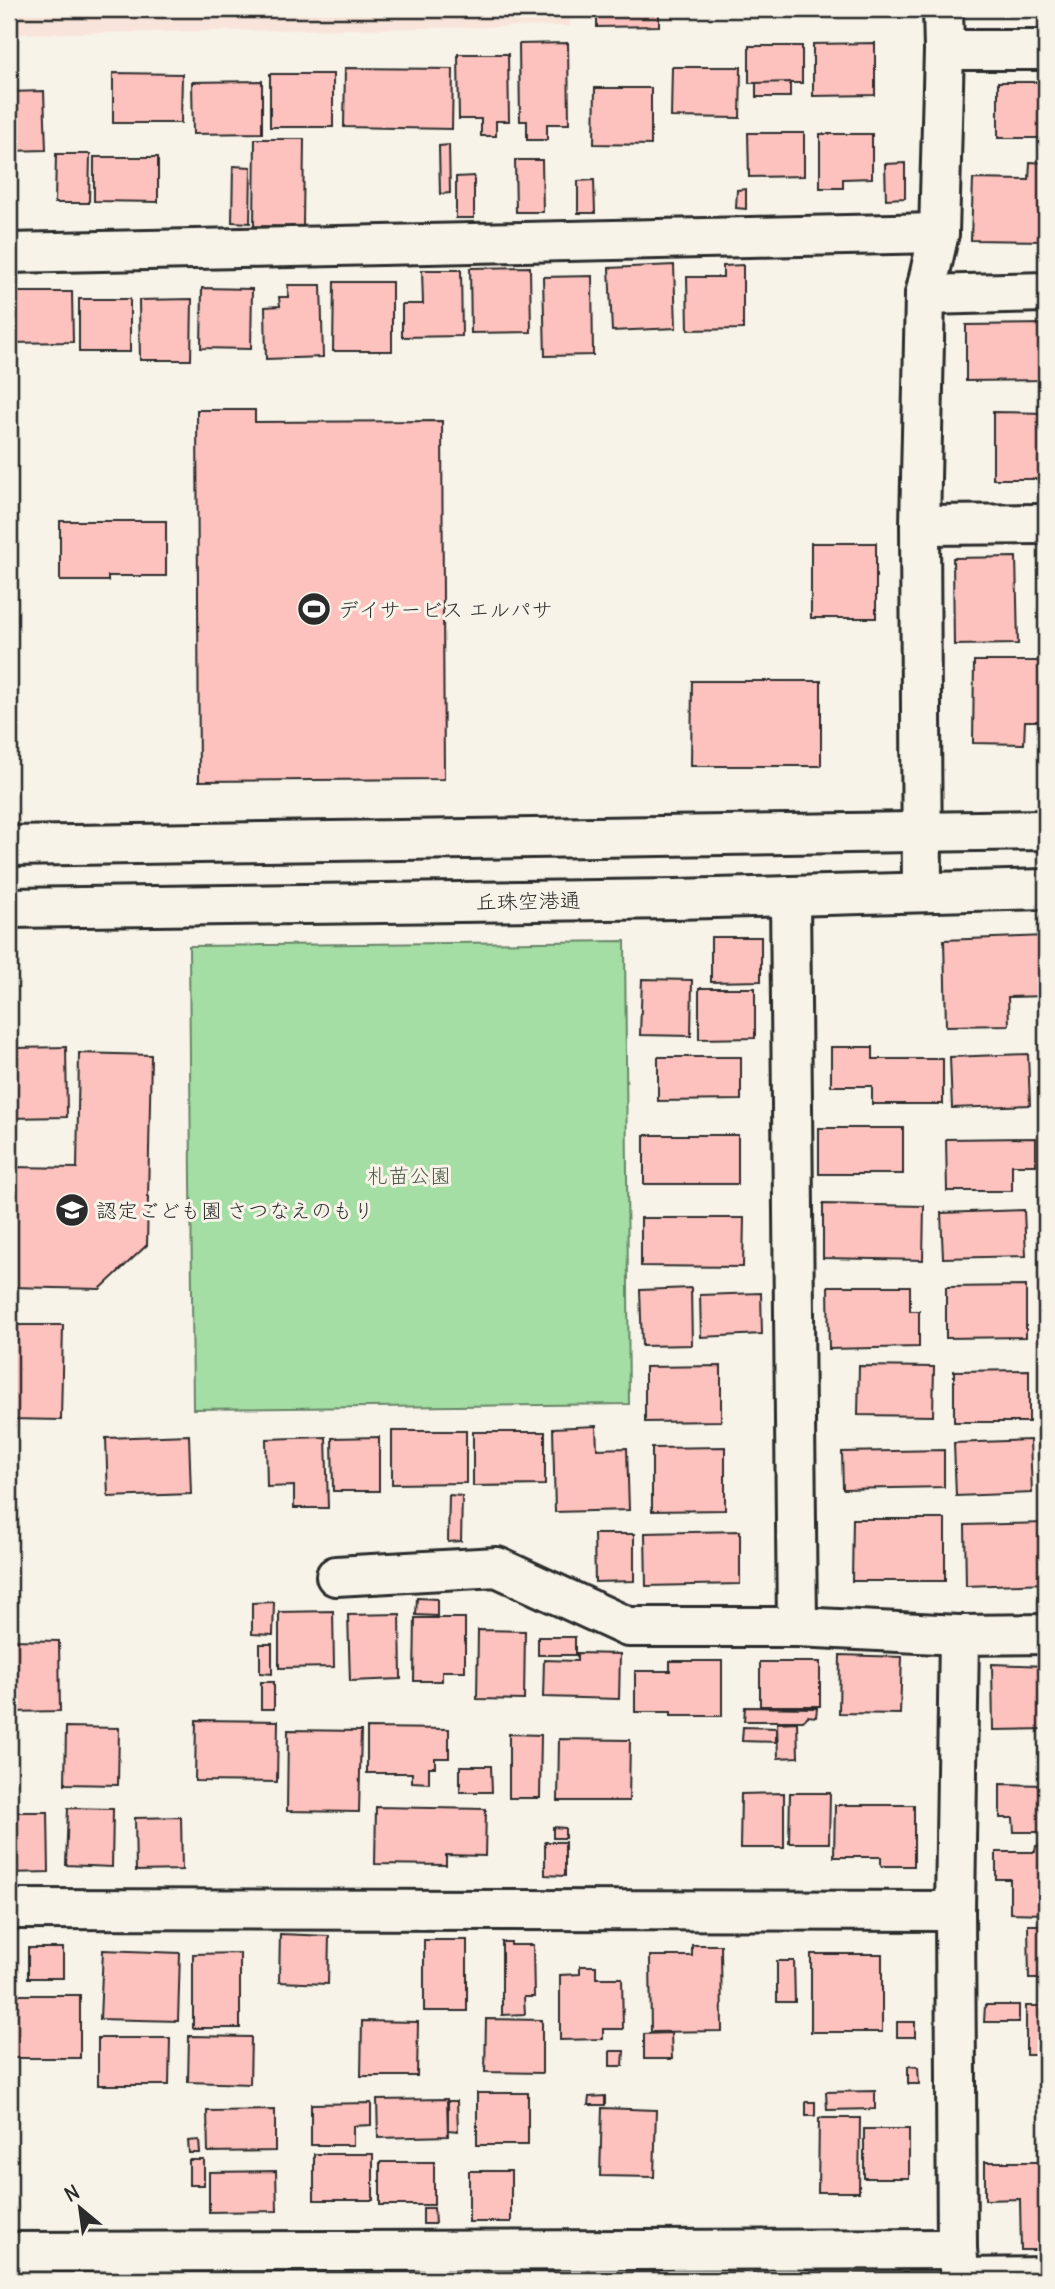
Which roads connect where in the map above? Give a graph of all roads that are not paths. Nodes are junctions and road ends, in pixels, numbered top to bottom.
1 (943, 9) edge
2 (944, 50) junction
3 (1046, 50) edge
4 (939, 233) junction
5 (9, 253) edge
6 (1046, 292) edge
7 (925, 295) junction
8 (1046, 524) edge
9 (920, 525) junction
10 (1046, 830) edge
11 (920, 833) junction
12 (9, 846) edge
13 (1046, 889) edge
14 (922, 892) junction
15 (790, 896) junction
16 (9, 908) edge
17 (336, 1576) dead end
18 (797, 1627) junction
19 (1046, 1633) edge
20 (959, 1635) junction
21 (9, 1909) edge
22 (956, 1911) junction
23 (9, 2252) edge
24 (959, 2269) edge
25 (1046, 2277) edge

1 - 2 street
2 - 3 street
2 - 4 street
4 - 5 street
4 - 7 street
6 - 7 street
7 - 9 street
8 - 9 street
9 - 11 street
10 - 11 street
11 - 12 street
11 - 14 street
13 - 14 street, 丘珠空港通
14 - 15 street, 丘珠空港通
15 - 16 street, 丘珠空港通
15 - 18 street
17 - 18 street
18 - 20 street
19 - 20 street
20 - 22 street
21 - 22 street
22 - 24 street
23 - 24 street
24 - 25 street

